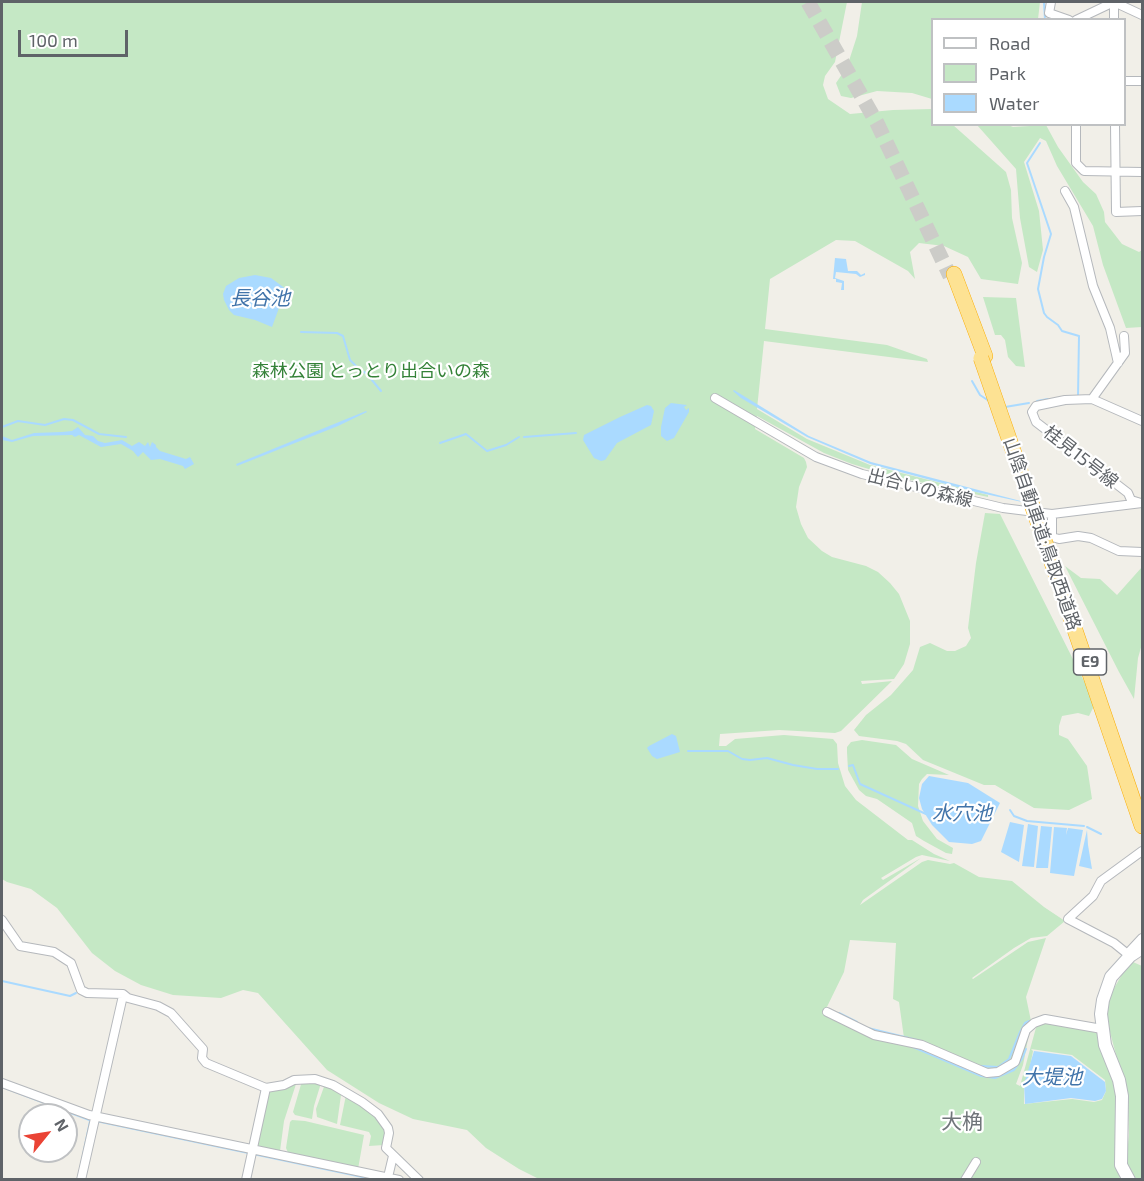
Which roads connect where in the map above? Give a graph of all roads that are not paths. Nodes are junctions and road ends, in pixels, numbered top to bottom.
1 (1052, 2) edge
2 (1114, 2) edge
3 (1143, 15) edge
4 (1063, 18) edge
5 (1080, 18) edge
6 (1114, 18) edge
7 (1126, 81) edge
8 (1143, 81) edge
9 (1076, 126) edge
10 (1115, 126) edge
11 (1116, 172) junction
12 (1143, 172) edge
13 (1065, 191) dead end
14 (1143, 211) edge
15 (952, 275) tunnel mouth
16 (1124, 336) dead end
17 (1118, 363) junction
18 (715, 398) dead end
19 (1092, 399) junction
20 (1143, 421) edge
21 (1142, 503) edge
22 (1052, 514) junction
23 (1051, 548) junction
24 (1143, 552) edge
25 (1125, 772) junction
26 (1143, 813) edge
27 (1143, 826) edge
28 (1143, 851) edge
29 (2, 920) edge
30 (1143, 939) edge
31 (1143, 948) edge
32 (1128, 955) junction
33 (122, 1000) dead end
34 (827, 1012) dead end
35 (1102, 1029) junction
36 (2, 1083) edge
37 (266, 1088) junction
38 (97, 1116) junction
39 (253, 1149) junction
40 (393, 1156) junction
41 (976, 1162) dead end
42 (388, 1177) junction
43 (81, 1179) edge
44 (246, 1179) edge
45 (399, 1179) edge
46 (419, 1179) edge
47 (965, 1179) edge
48 (1129, 1179) edge

1 - 4 street
2 - 3 street
2 - 5 street
2 - 6 street
7 - 8 street
9 - 11 street
10 - 11 street
11 - 12 street
11 - 14 street
13 - 17 street
15 - 23 highway, 山陰自動車道;鳥取西道路 / E9, bridge
16 - 17 street
17 - 19 street
18 - 22 street, 出合いの森線
19 - 20 street, 桂見15号線
19 - 21 street, 桂見15号線
21 - 22 street, 出合いの森線
22 - 23 street
23 - 24 street
23 - 25 highway, 山陰自動車道;鳥取西道路 / E9
25 - 26 highway, 山陰自動車道;鳥取西道路 / E9
25 - 27 highway, 山陰自動車道;鳥取西道路 / E9
28 - 32 street
29 - 37 street
30 - 32 street
31 - 32 street
32 - 35 street
33 - 38 street
34 - 35 street
35 - 48 street
36 - 38 street
37 - 39 street
37 - 40 street
38 - 39 street
38 - 43 street
39 - 42 street
39 - 44 street
40 - 42 street
40 - 46 street
41 - 47 street
42 - 45 street

